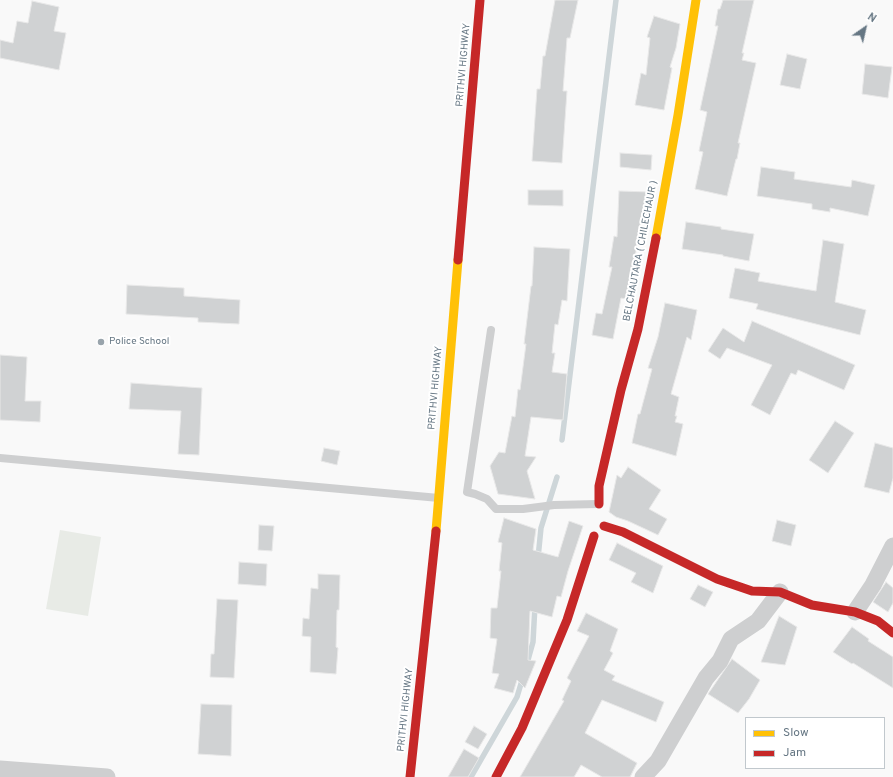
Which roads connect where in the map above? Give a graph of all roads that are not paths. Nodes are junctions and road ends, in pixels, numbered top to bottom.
1 (480, 0) edge
2 (696, 0) edge
3 (490, 330) dead end
4 (0, 458) edge
5 (440, 498) junction
6 (598, 504) joint
7 (604, 526) dead end
8 (594, 536) dead end
9 (893, 546) edge
10 (780, 592) junction
11 (855, 612) junction
12 (893, 633) edge
13 (0, 770) edge
14 (107, 777) edge
15 (410, 777) edge
16 (496, 777) edge
17 (643, 777) edge

1 - 5 main road, PRITHVI HIGHWAY
2 - 6 main road, BELCHAUTARA ( CHILECHAUR )
3 - 6 lane
4 - 5 lane
5 - 15 main road, PRITHVI HIGHWAY
7 - 10 main road
8 - 16 main road
9 - 11 street
10 - 11 main road
10 - 17 street
11 - 12 main road
13 - 14 street

